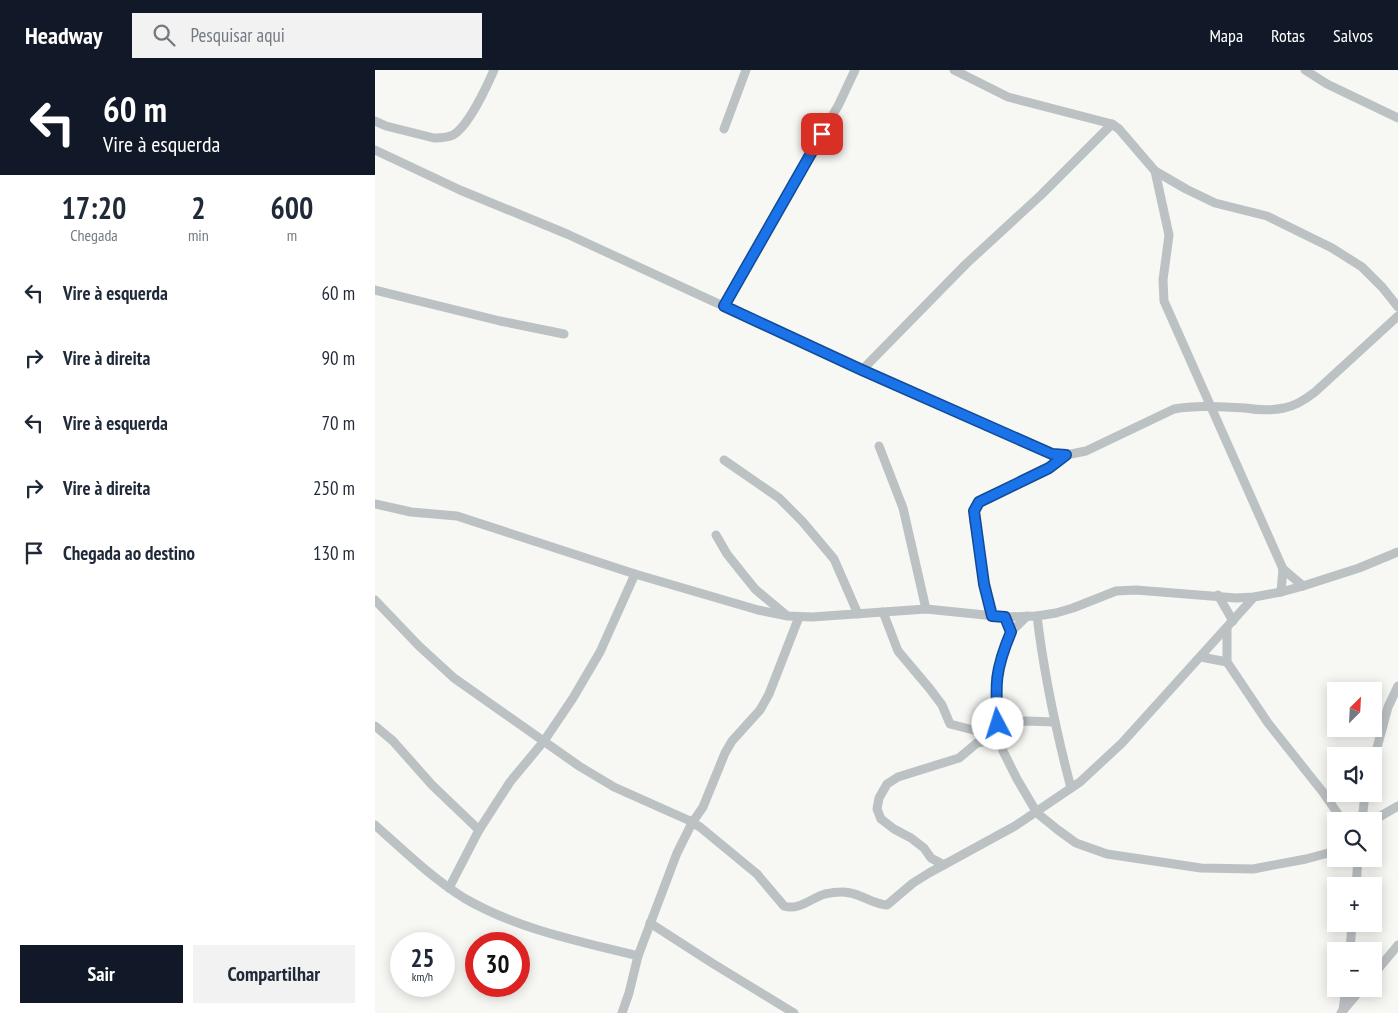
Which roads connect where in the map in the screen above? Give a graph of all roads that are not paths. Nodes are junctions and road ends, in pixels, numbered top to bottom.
1 (495, 70) edge
2 (746, 70) edge
3 (855, 70) edge
4 (954, 70) edge
5 (1305, 70) edge
6 (1398, 118) edge
7 (375, 121) edge
8 (1112, 124) junction
9 (725, 129) dead end
10 (375, 150) edge
11 (1155, 171) junction
12 (375, 290) edge
13 (724, 306) junction
14 (1398, 307) edge
15 (1398, 316) edge
16 (564, 334) dead end
17 (862, 370) junction
18 (1212, 406) junction
19 (879, 446) dead end
20 (1066, 455) junction
21 (724, 460) dead end
22 (375, 504) edge
23 (716, 535) dead end
24 (1398, 552) edge
25 (1283, 569) junction
26 (635, 574) junction
27 (1303, 586) junction
28 (1281, 592) junction
29 (1218, 595) junction
30 (1254, 597) junction
31 (375, 600) edge
32 (926, 609) junction
33 (883, 612) junction
34 (858, 614) junction
35 (788, 616) junction
36 (992, 616) junction
37 (1027, 616) junction
38 (1037, 616) junction
39 (799, 617) junction
40 (1005, 617) junction
41 (1230, 624) junction
42 (1011, 632) junction
43 (1201, 657) junction
44 (1227, 662) junction
45 (1398, 686) edge
46 (1055, 722) junction
47 (998, 724) junction
48 (375, 726) edge
49 (997, 738) junction
50 (544, 741) junction
51 (1377, 747) edge
52 (1071, 788) junction
53 (1398, 806) edge
54 (1336, 812) edge
55 (1037, 813) junction
56 (1382, 815) edge
57 (692, 823) junction
58 (375, 825) edge
59 (479, 830) junction
60 (1327, 853) edge
61 (931, 858) junction
62 (944, 865) junction
63 (929, 873) junction
64 (449, 888) junction
65 (650, 923) junction
66 (1398, 945) edge
67 (638, 956) junction
68 (1382, 964) edge
69 (1345, 997) edge
70 (1355, 997) edge
71 (1343, 1012) edge
72 (622, 1013) edge
73 (794, 1013) edge

1 - 7 street
2 - 9 street
3 - 13 street
4 - 8 street
5 - 6 street
8 - 11 street
8 - 17 street
10 - 13 street
11 - 14 street
11 - 18 street
12 - 16 street
13 - 17 street
15 - 18 street
17 - 20 street
18 - 20 street
18 - 25 street
19 - 32 street
20 - 36 street
21 - 34 street
22 - 26 street
23 - 35 street
24 - 27 street
25 - 27 street
25 - 28 street
26 - 35 street
26 - 50 street
27 - 28 street
28 - 30 street
29 - 30 street
29 - 38 street
29 - 41 street
30 - 41 street
31 - 50 street
32 - 33 street
32 - 36 street
33 - 34 street
33 - 49 street
34 - 39 street
35 - 39 street
36 - 40 street
37 - 38 street
37 - 40 street
37 - 42 street
38 - 46 street
39 - 57 street
40 - 42 street
41 - 43 street
41 - 44 street
42 - 47 street
43 - 44 street
43 - 52 street
44 - 54 street
45 - 51 street
46 - 47 street
46 - 52 street
47 - 49 street
48 - 59 street
49 - 55 street
49 - 61 street
50 - 57 street
50 - 59 street
52 - 55 street
53 - 56 street
55 - 60 street
55 - 62 street
57 - 63 street
57 - 65 street
58 - 64 street
59 - 64 street
61 - 62 street
61 - 63 street
62 - 63 street
64 - 67 street
65 - 67 street
65 - 73 street
66 - 68 street
67 - 72 street
69 - 71 street
70 - 71 street

